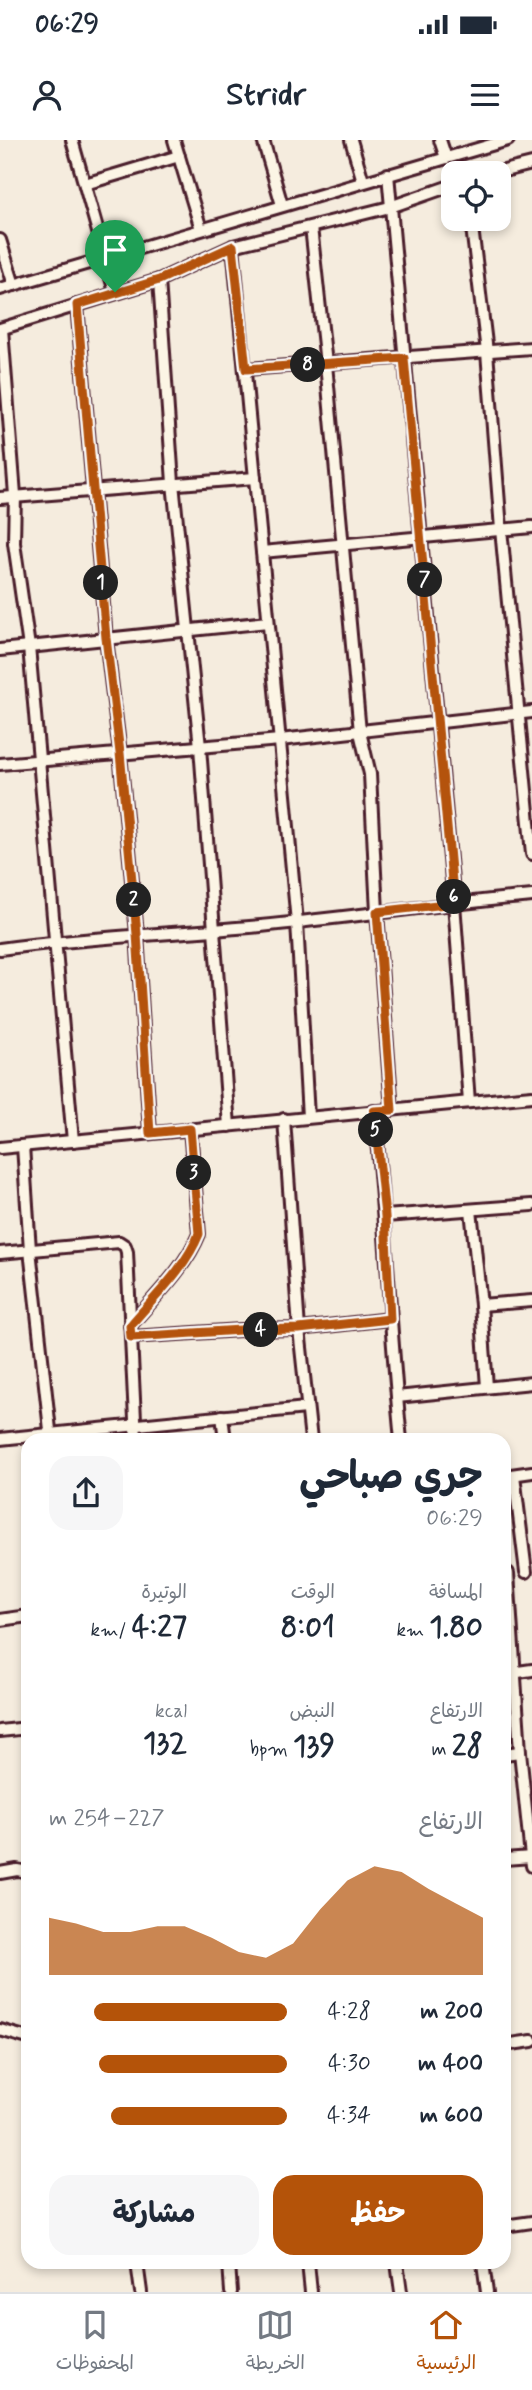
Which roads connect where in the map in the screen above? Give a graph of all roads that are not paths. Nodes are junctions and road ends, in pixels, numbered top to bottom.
1 (72, 140) edge
2 (174, 140) edge
3 (263, 140) edge
4 (351, 140) edge
5 (440, 140) edge
6 (508, 140) edge
7 (179, 156) junction
8 (446, 158) junction
9 (532, 164) edge
10 (511, 169) edge
11 (388, 174) junction
12 (363, 181) junction
13 (85, 184) junction
14 (441, 190) edge
15 (282, 205) junction
16 (390, 207) junction
17 (311, 227) junction
18 (201, 229) junction
19 (472, 231) edge
20 (0, 240) edge
21 (233, 246) junction
22 (107, 257) junction
23 (159, 280) junction
24 (14, 285) junction
25 (0, 289) edge
26 (115, 292) junction
27 (77, 305) junction
28 (1, 329) edge
29 (532, 348) edge
30 (487, 352) junction
31 (404, 358) junction
32 (327, 364) junction
33 (246, 369) junction
34 (255, 478) junction
35 (173, 483) junction
36 (93, 489) junction
37 (15, 495) junction
38 (0, 498) edge
39 (532, 527) edge
40 (501, 529) junction
41 (422, 537) junction
42 (343, 545) junction
43 (261, 552) junction
44 (268, 622) junction
45 (188, 631) junction
46 (106, 638) junction
47 (29, 647) junction
48 (0, 650) edge
49 (532, 712) edge
50 (518, 714) junction
51 (438, 724) junction
52 (360, 732) junction
53 (280, 740) junction
54 (200, 747) junction
55 (120, 753) junction
56 (38, 762) junction
57 (0, 764) edge
58 (532, 854) edge
59 (532, 896) edge
60 (454, 903) junction
61 (377, 912) junction
62 (298, 922) junction
63 (215, 930) junction
64 (137, 934) junction
65 (57, 941) junction
66 (0, 949) edge
67 (532, 1096) edge
68 (469, 1102) junction
69 (392, 1110) junction
70 (374, 1111) junction
71 (308, 1117) junction
72 (284, 1119) junction
73 (229, 1126) junction
74 (190, 1129) junction
75 (150, 1133) junction
76 (73, 1141) junction
77 (23, 1146) junction
78 (0, 1148) edge
79 (532, 1205) edge
80 (471, 1210) junction
81 (385, 1216) junction
82 (30, 1250) junction
83 (0, 1253) edge
84 (532, 1301) edge
85 (481, 1305) junction
86 (390, 1319) junction
87 (299, 1329) junction
88 (130, 1332) junction
89 (532, 1383) edge
90 (487, 1387) junction
91 (397, 1397) junction
92 (306, 1408) junction
93 (222, 1416) junction
94 (135, 1424) junction
95 (50, 1433) edge
96 (76, 1433) edge
97 (136, 1433) edge
98 (224, 1433) edge
99 (310, 1433) edge
100 (400, 1433) edge
101 (21, 1438) edge
102 (0, 1439) edge
103 (532, 1472) edge
104 (511, 1475) edge
105 (511, 1485) edge
106 (529, 1571) edge
107 (511, 1573) edge
108 (21, 1617) edge
109 (0, 1620) edge
110 (532, 1670) edge
111 (511, 1673) edge
112 (511, 1687) edge
113 (21, 1729) edge
114 (0, 1731) edge
115 (520, 1752) junction
116 (511, 1753) edge
117 (532, 1857) edge
118 (511, 1858) edge
119 (532, 1866) edge
120 (21, 1871) edge
121 (0, 1873) edge
122 (0, 2030) edge
123 (21, 2036) edge
124 (532, 2041) edge
125 (511, 2044) edge
126 (532, 2222) edge
127 (511, 2225) edge
128 (138, 2269) edge
129 (229, 2269) edge
130 (309, 2269) edge
131 (398, 2269) edge
132 (484, 2269) edge
133 (141, 2292) edge
134 (231, 2292) edge
135 (311, 2292) edge
136 (401, 2292) edge
137 (487, 2292) edge

1 - 13 street
2 - 7 street
3 - 15 street
4 - 12 street
5 - 8 street
6 - 8 street
7 - 13 street
7 - 18 street
8 - 11 street
9 - 10 street
11 - 12 street
11 - 16 street
12 - 15 street
13 - 22 street
14 - 16 street
15 - 18 street
16 - 17 street
16 - 31 street
17 - 21 street
17 - 32 street
18 - 22 street
19 - 30 street
20 - 24 street
21 - 23 street
21 - 33 street
22 - 24 street
22 - 26 street
23 - 26 street
23 - 35 street
24 - 25 street
26 - 27 street
27 - 28 street
27 - 36 street
28 - 37 street
29 - 30 street
30 - 31 street
30 - 40 street
31 - 32 street
31 - 41 street
32 - 33 street
32 - 42 street
33 - 34 street
34 - 35 street
34 - 43 street
35 - 36 street
35 - 45 street
36 - 37 street
36 - 46 street
37 - 38 street
37 - 47 street
39 - 40 street
40 - 41 street
40 - 50 street
41 - 42 street
41 - 51 street
42 - 43 street
42 - 52 street
43 - 44 street
44 - 45 street
44 - 53 street
45 - 46 street
45 - 54 street
46 - 47 street
46 - 55 street
47 - 48 street
47 - 56 street
49 - 50 street
50 - 51 street
50 - 58 street
51 - 52 street
51 - 60 street
52 - 53 street
52 - 61 street
53 - 54 street
53 - 62 street
54 - 55 street
54 - 63 street
55 - 56 street
55 - 64 street
56 - 57 street
56 - 65 street
59 - 60 street
60 - 61 street
60 - 68 street
61 - 62 street
61 - 69 street
62 - 63 street
62 - 71 street
63 - 64 street
63 - 73 street
64 - 65 street
64 - 75 street
65 - 66 street
65 - 76 street
67 - 68 street
68 - 69 street
69 - 70 street
70 - 71 street
70 - 81 street
71 - 72 street
72 - 73 street
72 - 87 street
73 - 74 street
74 - 75 street
74 - 88 street
75 - 76 street
76 - 77 street
77 - 78 street
77 - 82 street
79 - 80 street
80 - 81 street
80 - 85 street
81 - 86 street
82 - 83 street
82 - 88 street
82 - 95 street
84 - 85 street
85 - 90 street
86 - 87 street
86 - 91 street
87 - 88 street
87 - 92 street
88 - 94 street
89 - 90 street
90 - 91 street
91 - 100 street
92 - 93 street
92 - 99 street
93 - 94 street
93 - 98 street
94 - 96 street
94 - 97 street
101 - 102 street
103 - 104 street
105 - 106 street
106 - 107 street
108 - 109 street
110 - 111 street
112 - 115 street
113 - 114 street
115 - 116 street
115 - 117 street
117 - 118 street
117 - 119 street
120 - 121 street
122 - 123 street
124 - 125 street
126 - 127 street
128 - 133 street
129 - 134 street
130 - 135 street
131 - 136 street
132 - 137 street

